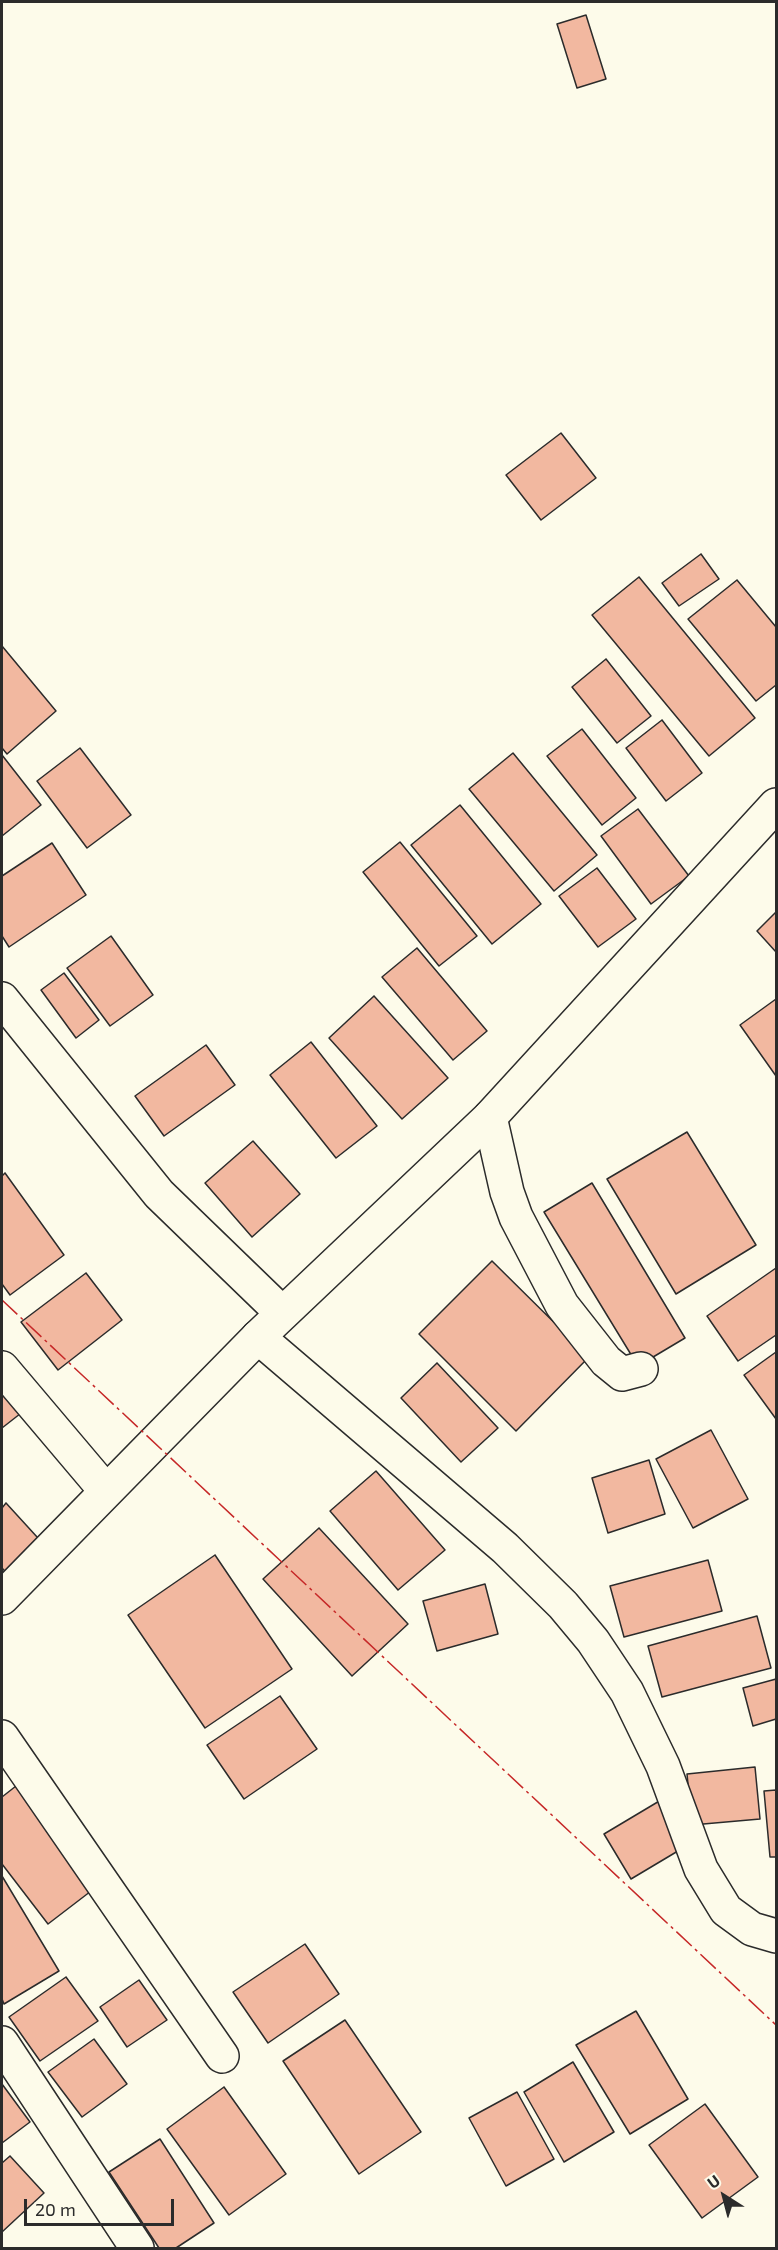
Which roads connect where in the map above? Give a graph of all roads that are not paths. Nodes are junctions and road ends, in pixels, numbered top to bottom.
1 (773, 817) edge
2 (2, 999) edge
3 (490, 1117) junction
4 (282, 1313) junction
5 (258, 1337) junction
6 (2, 1368) edge
7 (641, 1369) dead end
8 (106, 1491) junction
9 (2, 1598) edge
10 (2, 1737) edge
11 (777, 1936) edge
12 (2, 2043) edge
13 (222, 2056) dead end
14 (137, 2248) edge

1 - 3 street
2 - 4 street
3 - 4 street
3 - 7 street
4 - 5 street
5 - 8 street
5 - 11 street
6 - 8 street
8 - 9 street
10 - 13 street
12 - 14 street

